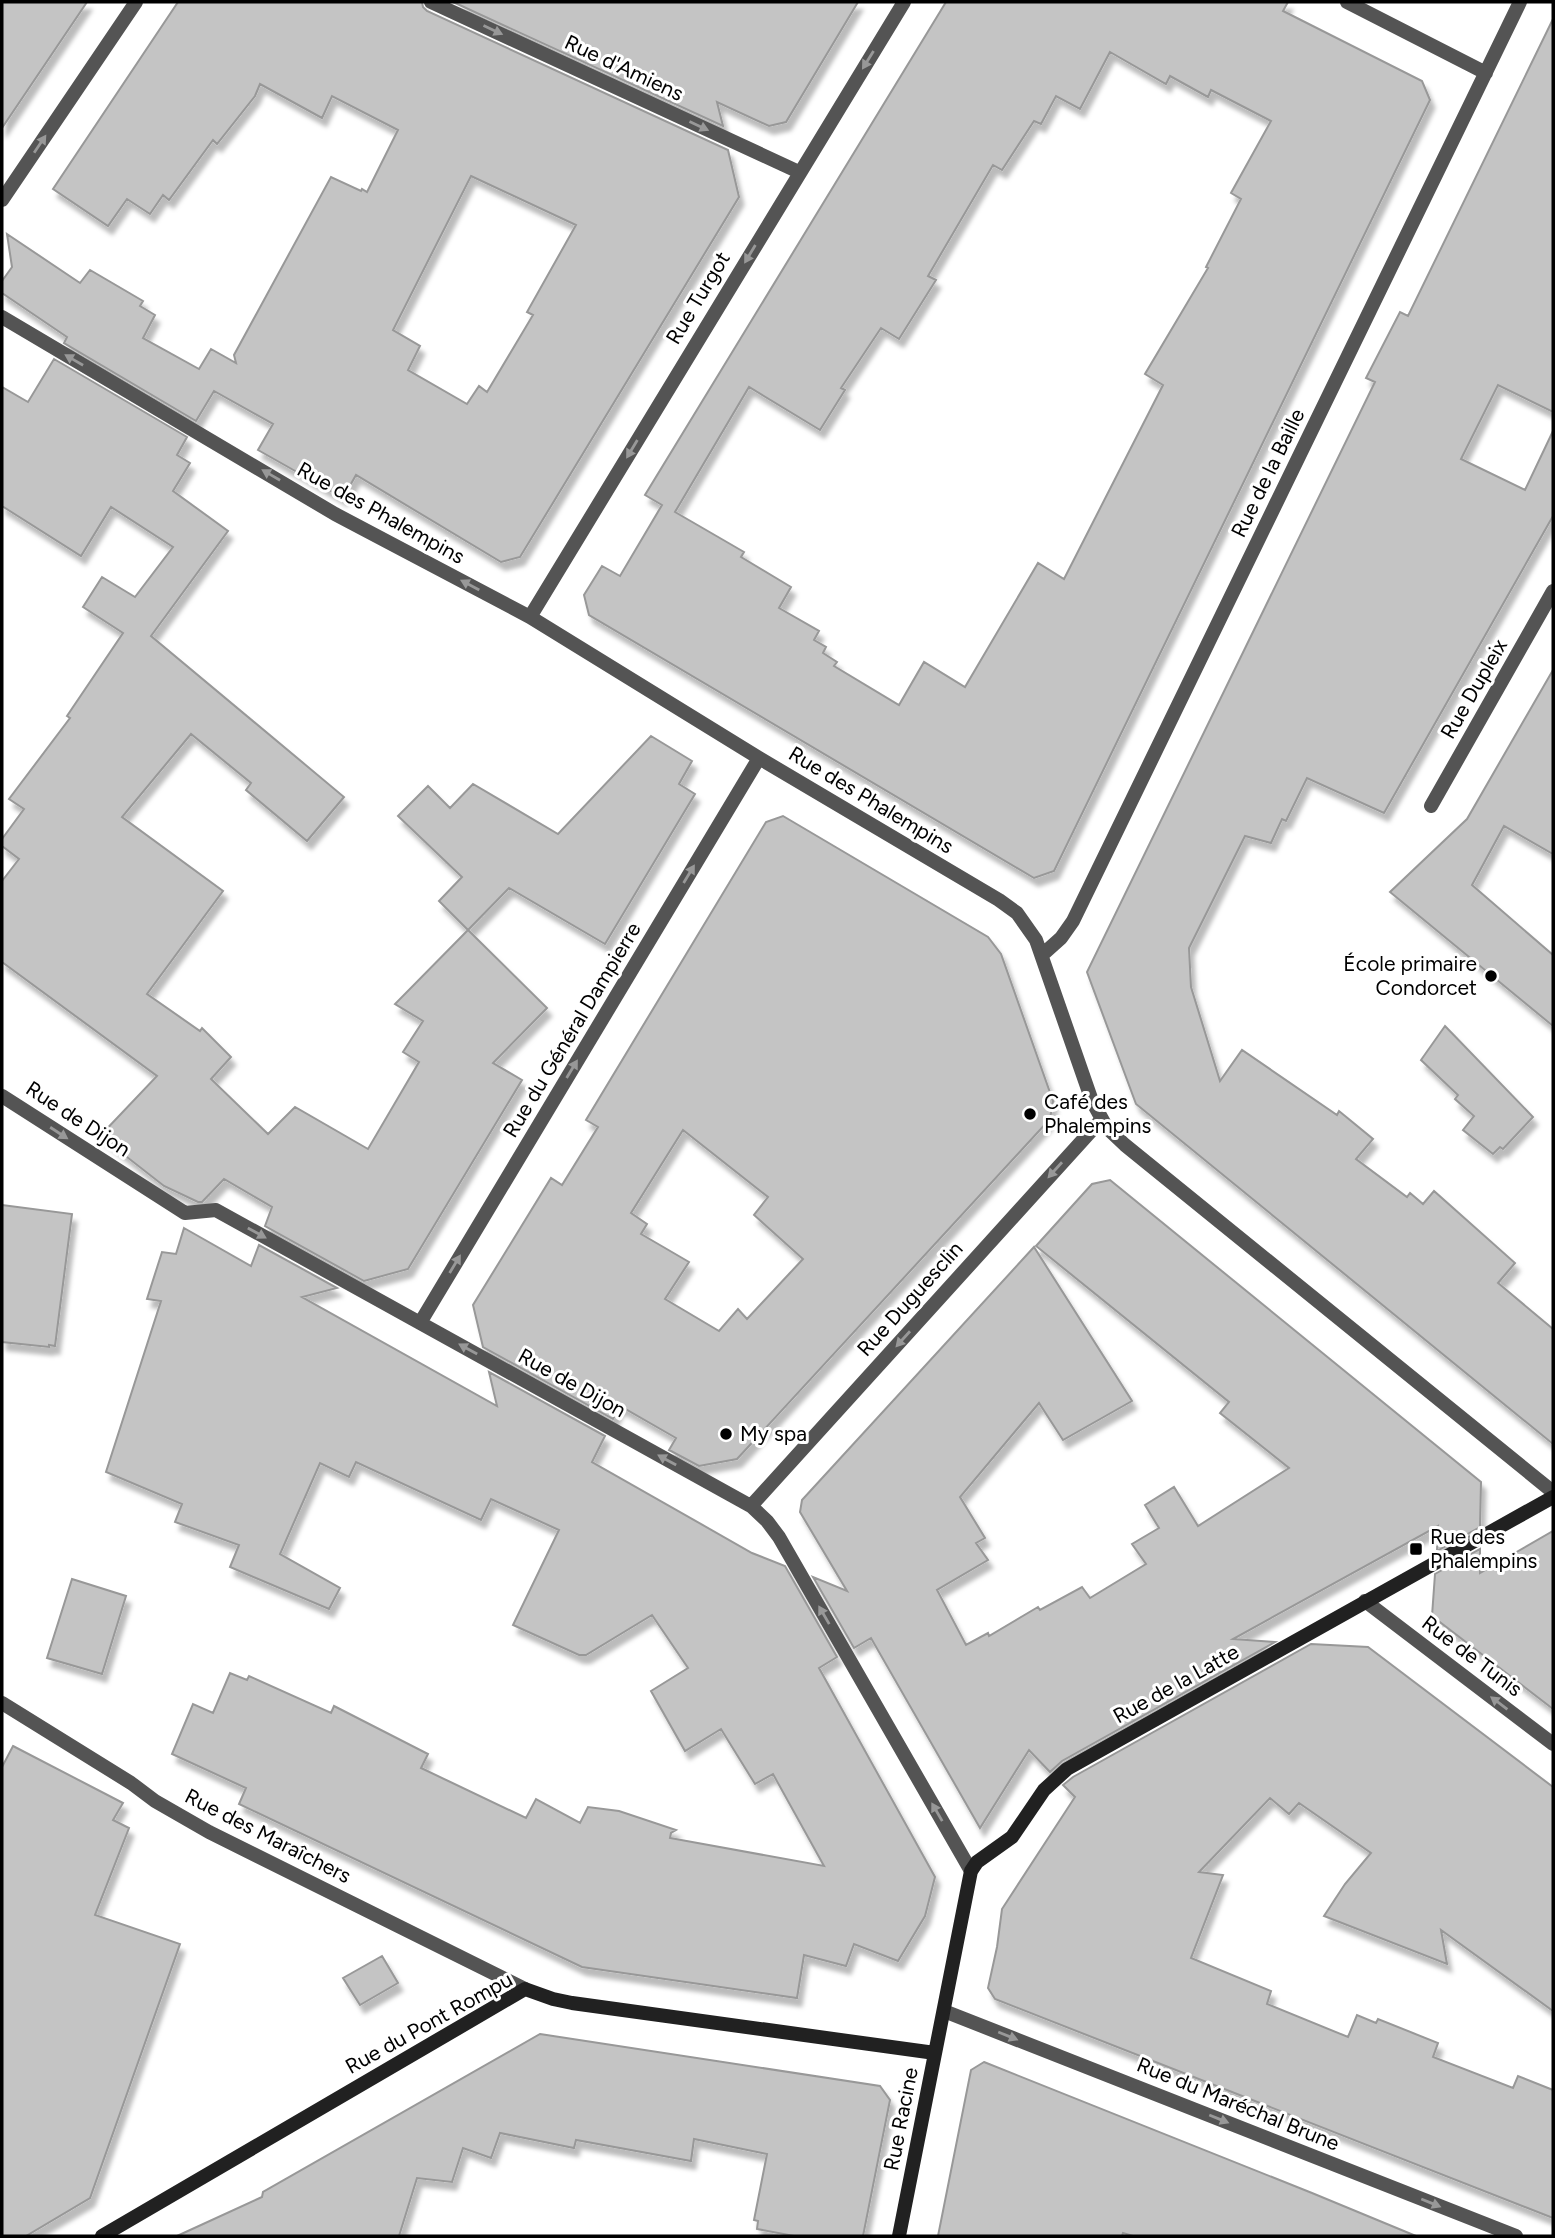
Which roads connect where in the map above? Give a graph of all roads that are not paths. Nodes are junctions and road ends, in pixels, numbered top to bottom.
1 (136, 2) edge
2 (431, 2) edge
3 (904, 2) edge
4 (1347, 2) edge
5 (1520, 2) edge
6 (1486, 73) junction
7 (799, 172) junction
8 (2, 200) edge
9 (2, 317) edge
10 (1553, 591) edge
11 (530, 617) junction
12 (759, 758) junction
13 (1431, 806) dead end
14 (1042, 955) junction
15 (2, 1096) edge
16 (1101, 1120) junction
17 (420, 1323) junction
18 (1553, 1492) edge
19 (1553, 1497) edge
20 (751, 1506) junction
21 (1365, 1601) junction
22 (2, 1703) edge
23 (1553, 1744) edge
24 (971, 1871) junction
25 (525, 1989) junction
26 (944, 2011) junction
27 (936, 2053) junction
28 (102, 2236) edge
29 (899, 2236) edge
30 (1516, 2236) edge

8 -> 1 street
2 -> 7 street, Rue d'Amiens
3 -> 7 street, Rue Turgot
4 - 6 street
5 - 6 street, Rue de la Baille
6 - 14 street, Rue de la Baille
7 -> 11 street, Rue Turgot
11 -> 9 street, Rue des Phalempins
10 - 13 street, Rue Dupleix
11 - 12 street, Rue des Phalempins
12 - 14 street, Rue des Phalempins
17 -> 12 street, Rue du Général Dampierre
14 - 16 street, Rue des Phalempins
15 -> 17 street, Rue de Dijon
16 - 18 street, Rue des Phalempins
16 -> 20 street, Rue Duguesclin
20 -> 17 street, Rue de Dijon
19 - 21 street, Rue de la Latte
24 -> 20 street, Rue de Dijon
23 -> 21 street, Rue de Tunis
21 - 24 street, Rue de la Latte
22 - 25 street, Rue des Maraîchers
24 - 26 street
25 - 27 street, Rue du Pont Rompu
25 - 28 street, Rue du Pont Rompu
26 - 27 street, Rue Racine
26 -> 30 street, Rue du Maréchal Brune
27 - 29 street, Rue Racine

